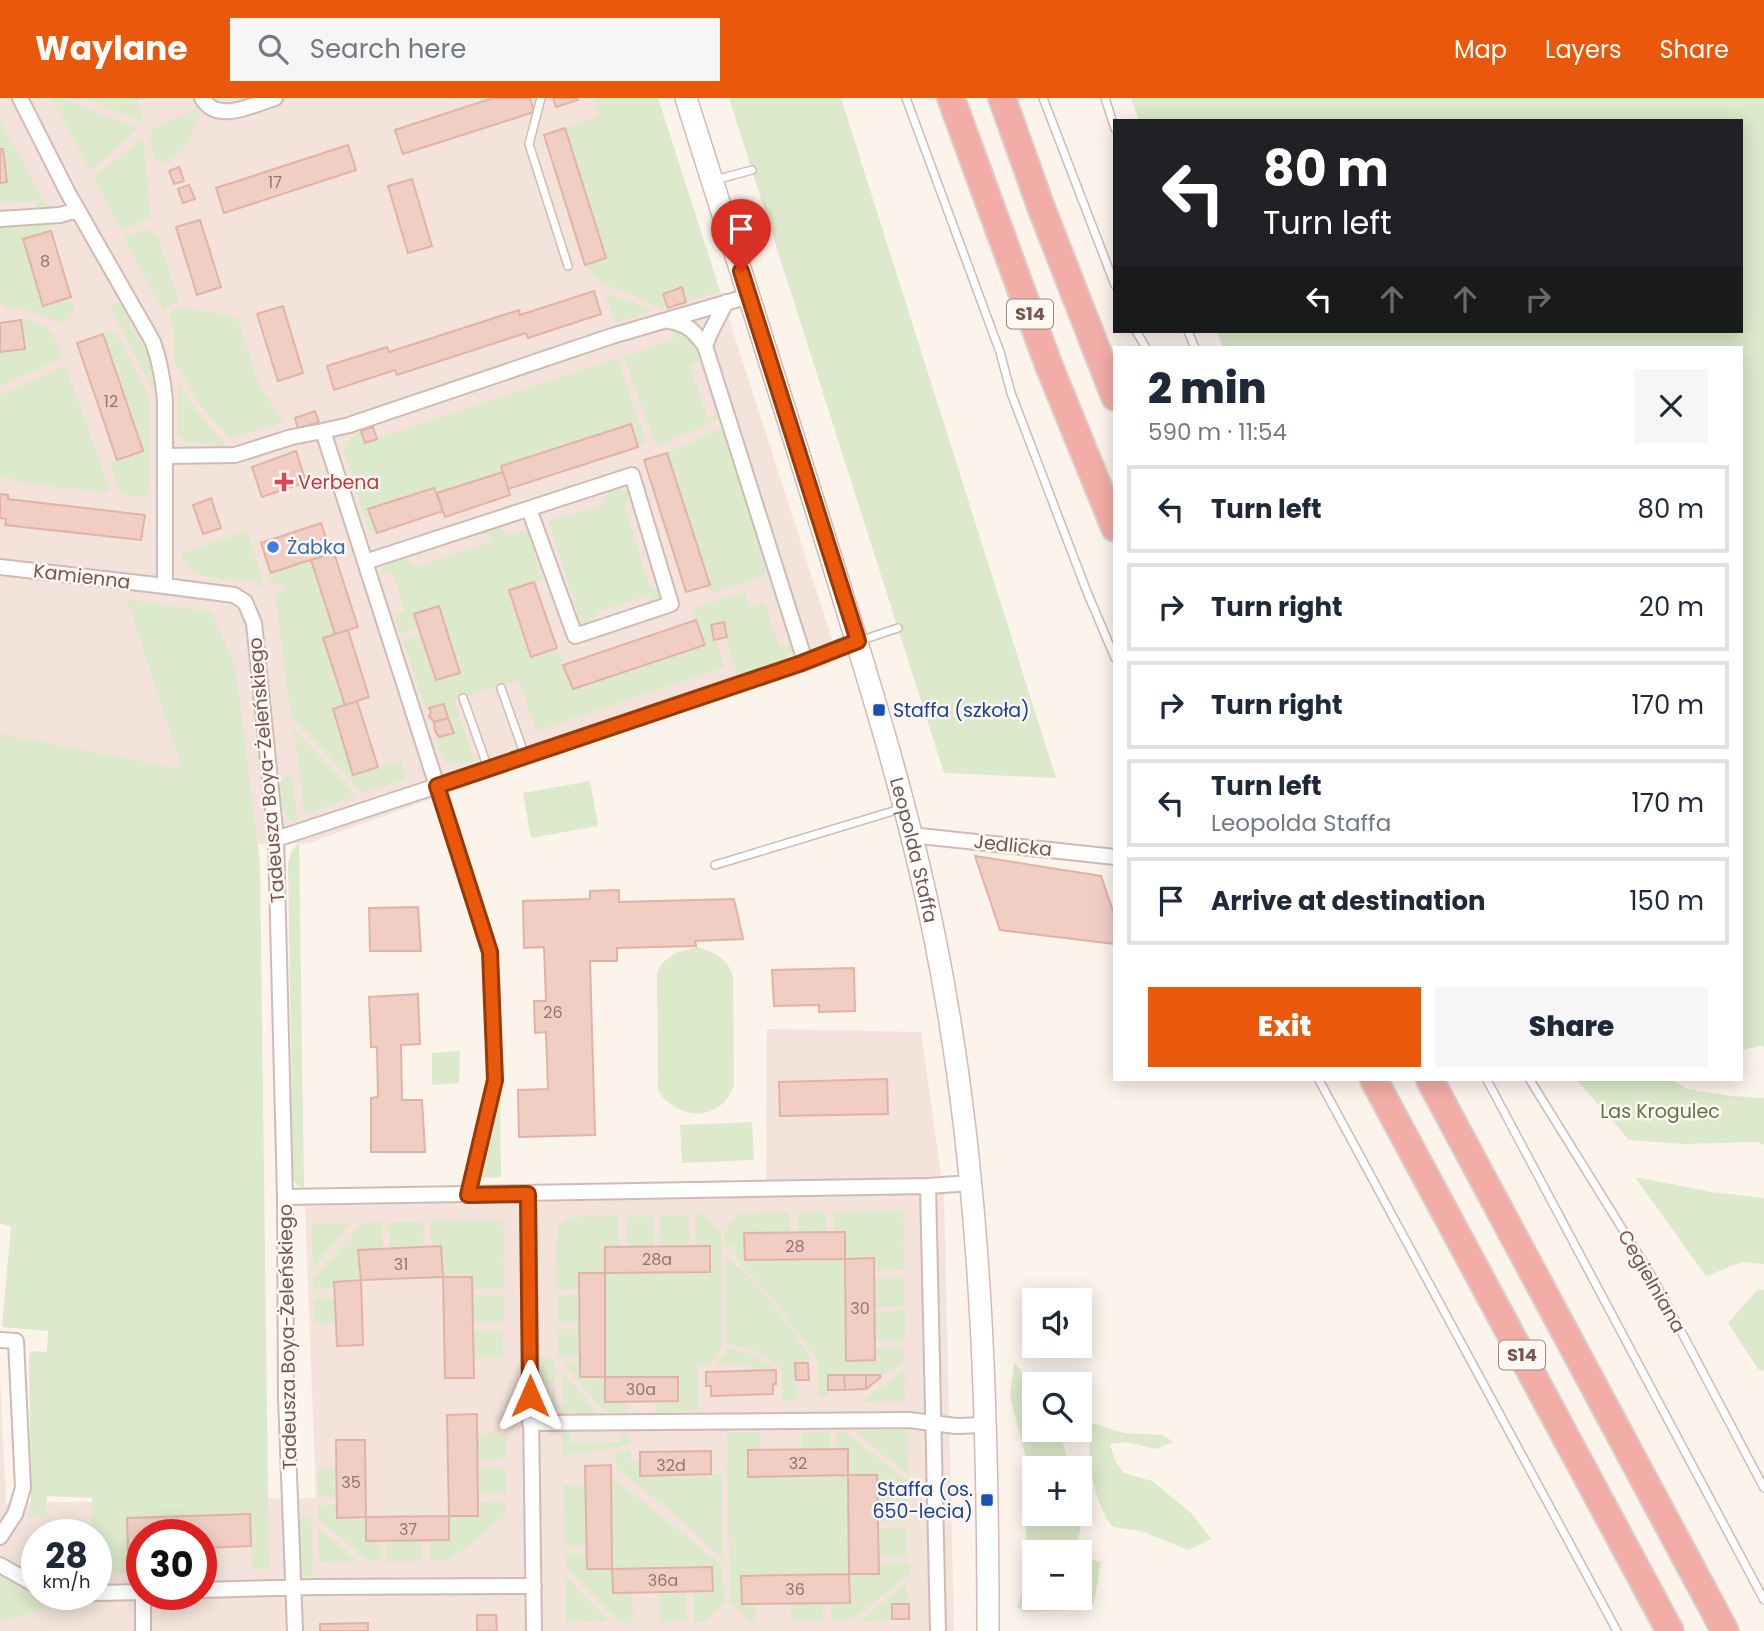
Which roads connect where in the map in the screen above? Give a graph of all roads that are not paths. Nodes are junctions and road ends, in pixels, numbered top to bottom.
1 (20, 98) edge
2 (202, 98) edge
3 (275, 98) edge
4 (541, 98) edge
5 (686, 98) edge
6 (906, 98) edge
7 (951, 98) edge
8 (1002, 98) edge
9 (1043, 98) edge
10 (1105, 98) edge
11 (1113, 123) edge
12 (752, 170) dead end
13 (712, 181) junction
14 (77, 210) junction
15 (0, 219) edge
16 (568, 265) dead end
17 (1113, 280) edge
18 (749, 296) junction
19 (726, 302) junction
20 (665, 320) junction
21 (705, 346) junction
22 (1113, 392) edge
23 (323, 431) junction
24 (164, 456) junction
25 (529, 509) junction
26 (1113, 523) edge
27 (365, 562) junction
28 (0, 567) edge
29 (164, 586) junction
30 (898, 628) dead end
31 (858, 641) junction
32 (1113, 653) edge
33 (805, 662) junction
34 (501, 688) dead end
35 (463, 698) dead end
36 (525, 756) junction
37 (488, 768) junction
38 (437, 786) junction
39 (905, 808) junction
40 (911, 835) junction
41 (276, 839) junction
42 (1113, 857) edge
43 (715, 865) dead end
44 (1320, 1081) edge
45 (1375, 1081) edge
46 (1431, 1081) edge
47 (1488, 1081) edge
48 (1531, 1081) edge
49 (971, 1183) junction
50 (928, 1186) junction
51 (528, 1194) junction
52 (468, 1195) junction
53 (285, 1198) junction
54 (0, 1340) edge
55 (933, 1422) junction
56 (530, 1423) junction
57 (986, 1425) junction
58 (1764, 1488) edge
59 (0, 1537) edge
60 (0, 1565) edge
61 (21, 1577) edge
62 (294, 1587) junction
63 (534, 1587) junction
64 (217, 1589) edge
65 (1764, 1600) edge
66 (142, 1610) edge
67 (143, 1631) edge
68 (295, 1631) edge
69 (534, 1631) edge
70 (938, 1631) edge
71 (988, 1631) edge
72 (1616, 1631) edge
73 (1670, 1631) edge
74 (1726, 1631) edge

1 - 14 street
2 - 3 street
4 - 16 lane
5 - 13 street, Leopolda Staffa
6 - 32 lane
7 - 26 highway, S14
8 - 22 highway, S14
9 - 17 lane
10 - 11 lane
12 - 13 lane
13 - 18 street, Leopolda Staffa
14 - 15 street
14 - 24 street
18 - 19 street
18 - 31 street, Leopolda Staffa
19 - 20 street
19 - 21 street
20 - 21 street
20 - 23 street
21 - 33 street
23 - 24 street
23 - 27 street
24 - 29 street
25 - 25 street
25 - 27 street
27 - 38 street
28 - 29 street, Kamienna
29 - 41 street, Tadeusza Boya-Żeleńskiego
30 - 31 lane
31 - 33 street
31 - 39 street, Leopolda Staffa
33 - 36 street
34 - 36 lane
35 - 37 lane
36 - 37 street
37 - 38 street
38 - 41 street
38 - 52 lane
39 - 40 street, Leopolda Staffa
39 - 43 lane
40 - 42 street, Jedlicka
40 - 49 street, Leopolda Staffa
41 - 53 street, Tadeusza Boya-Żeleńskiego
44 - 72 lane
45 - 73 highway, S14
46 - 74 highway, S14
47 - 65 lane
48 - 58 lane, Cegielniana
49 - 50 street
49 - 57 street, Leopolda Staffa
50 - 51 street
50 - 55 street
51 - 52 street
51 - 56 street
52 - 53 street
53 - 62 street, Tadeusza Boya-Żeleńskiego
54 - 59 street
55 - 56 street
55 - 57 street
55 - 70 street
56 - 63 street
57 - 71 street, Leopolda Staffa
60 - 61 street
62 - 63 street
62 - 64 street
62 - 68 street, Tadeusza Boya-Żeleńskiego
63 - 69 street
66 - 67 street

